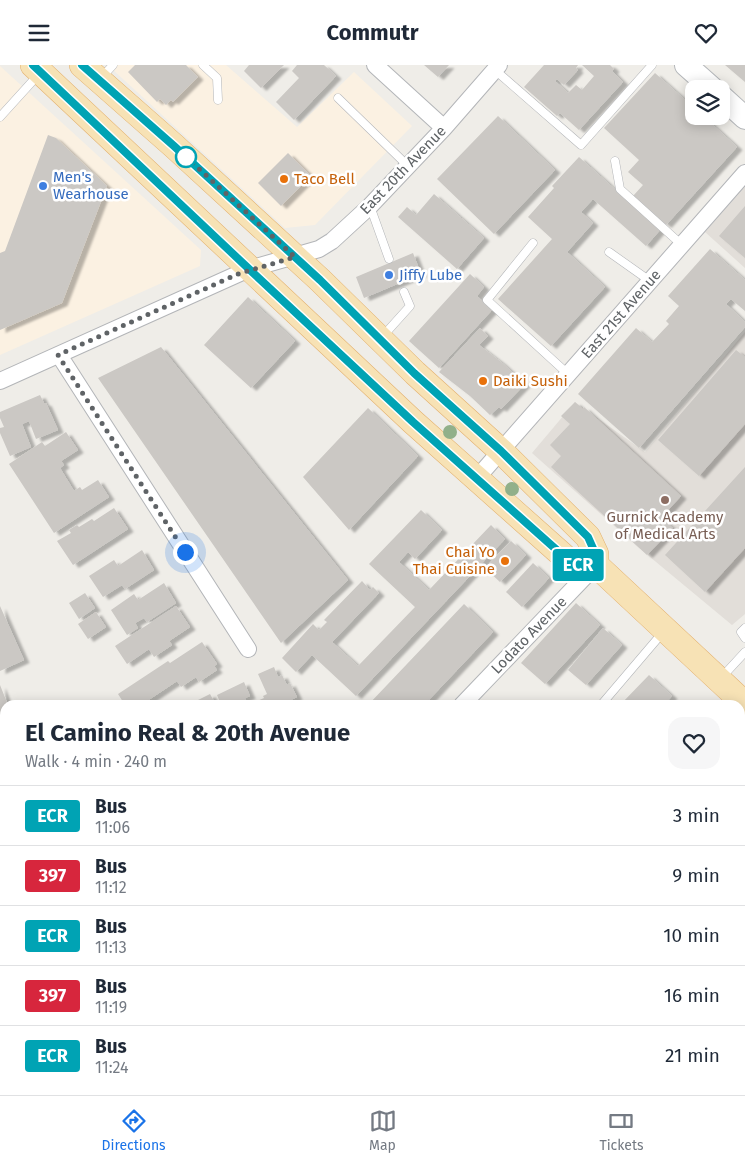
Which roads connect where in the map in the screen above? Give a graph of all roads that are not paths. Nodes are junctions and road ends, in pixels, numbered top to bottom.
1 (203, 65) edge
2 (375, 65) edge
3 (652, 65) edge
4 (686, 65) edge
5 (497, 67) edge
6 (37, 69) edge
7 (98, 70) edge
8 (703, 80) edge
9 (338, 98) dead end
10 (218, 100) dead end
11 (730, 105) edge
12 (0, 117) edge
13 (745, 118) edge
14 (444, 128) junction
15 (615, 161) dead end
16 (408, 166) junction
17 (745, 173) edge
18 (370, 206) junction
19 (533, 243) dead end
20 (682, 245) junction
21 (609, 252) dead end
22 (295, 257) junction
23 (389, 259) dead end
24 (249, 269) junction
25 (650, 281) junction
26 (404, 292) dead end
27 (380, 339) junction
28 (58, 355) junction
29 (568, 374) junction
30 (0, 381) edge
31 (501, 451) junction
32 (477, 478) junction
33 (596, 565) junction
34 (745, 628) edge
35 (665, 630) junction
36 (745, 638) edge
37 (248, 649) dead end
38 (745, 652) edge
39 (719, 680) junction
40 (467, 700) edge
41 (605, 700) edge
42 (741, 700) edge

1 - 10 lane
2 - 14 street
3 - 5 lane
4 - 8 street
5 - 14 street, East 20th Avenue
6 - 12 lane
6 - 24 main road
7 - 22 main road
9 - 16 lane
11 - 13 street
14 - 16 street, East 20th Avenue
15 - 20 lane
16 - 18 street, East 20th Avenue
17 - 20 street, East 21st Avenue
18 - 22 street, East 20th Avenue
18 - 23 lane
19 - 29 lane
20 - 25 street, East 21st Avenue
21 - 25 lane
22 - 24 street, East 20th Avenue
22 - 27 main road
24 - 28 street, East 20th Avenue
24 - 32 main road
25 - 29 street, East 21st Avenue
26 - 27 lane
27 - 31 main road
28 - 30 street, East 20th Avenue
28 - 37 street
29 - 31 street, East 21st Avenue
31 - 32 street, East 21st Avenue
31 - 33 main road
32 - 33 main road
33 - 35 main road
33 - 40 street, Lodato Avenue
34 - 36 lane
35 - 39 main road
35 - 41 lane
38 - 39 lane
39 - 42 main road

